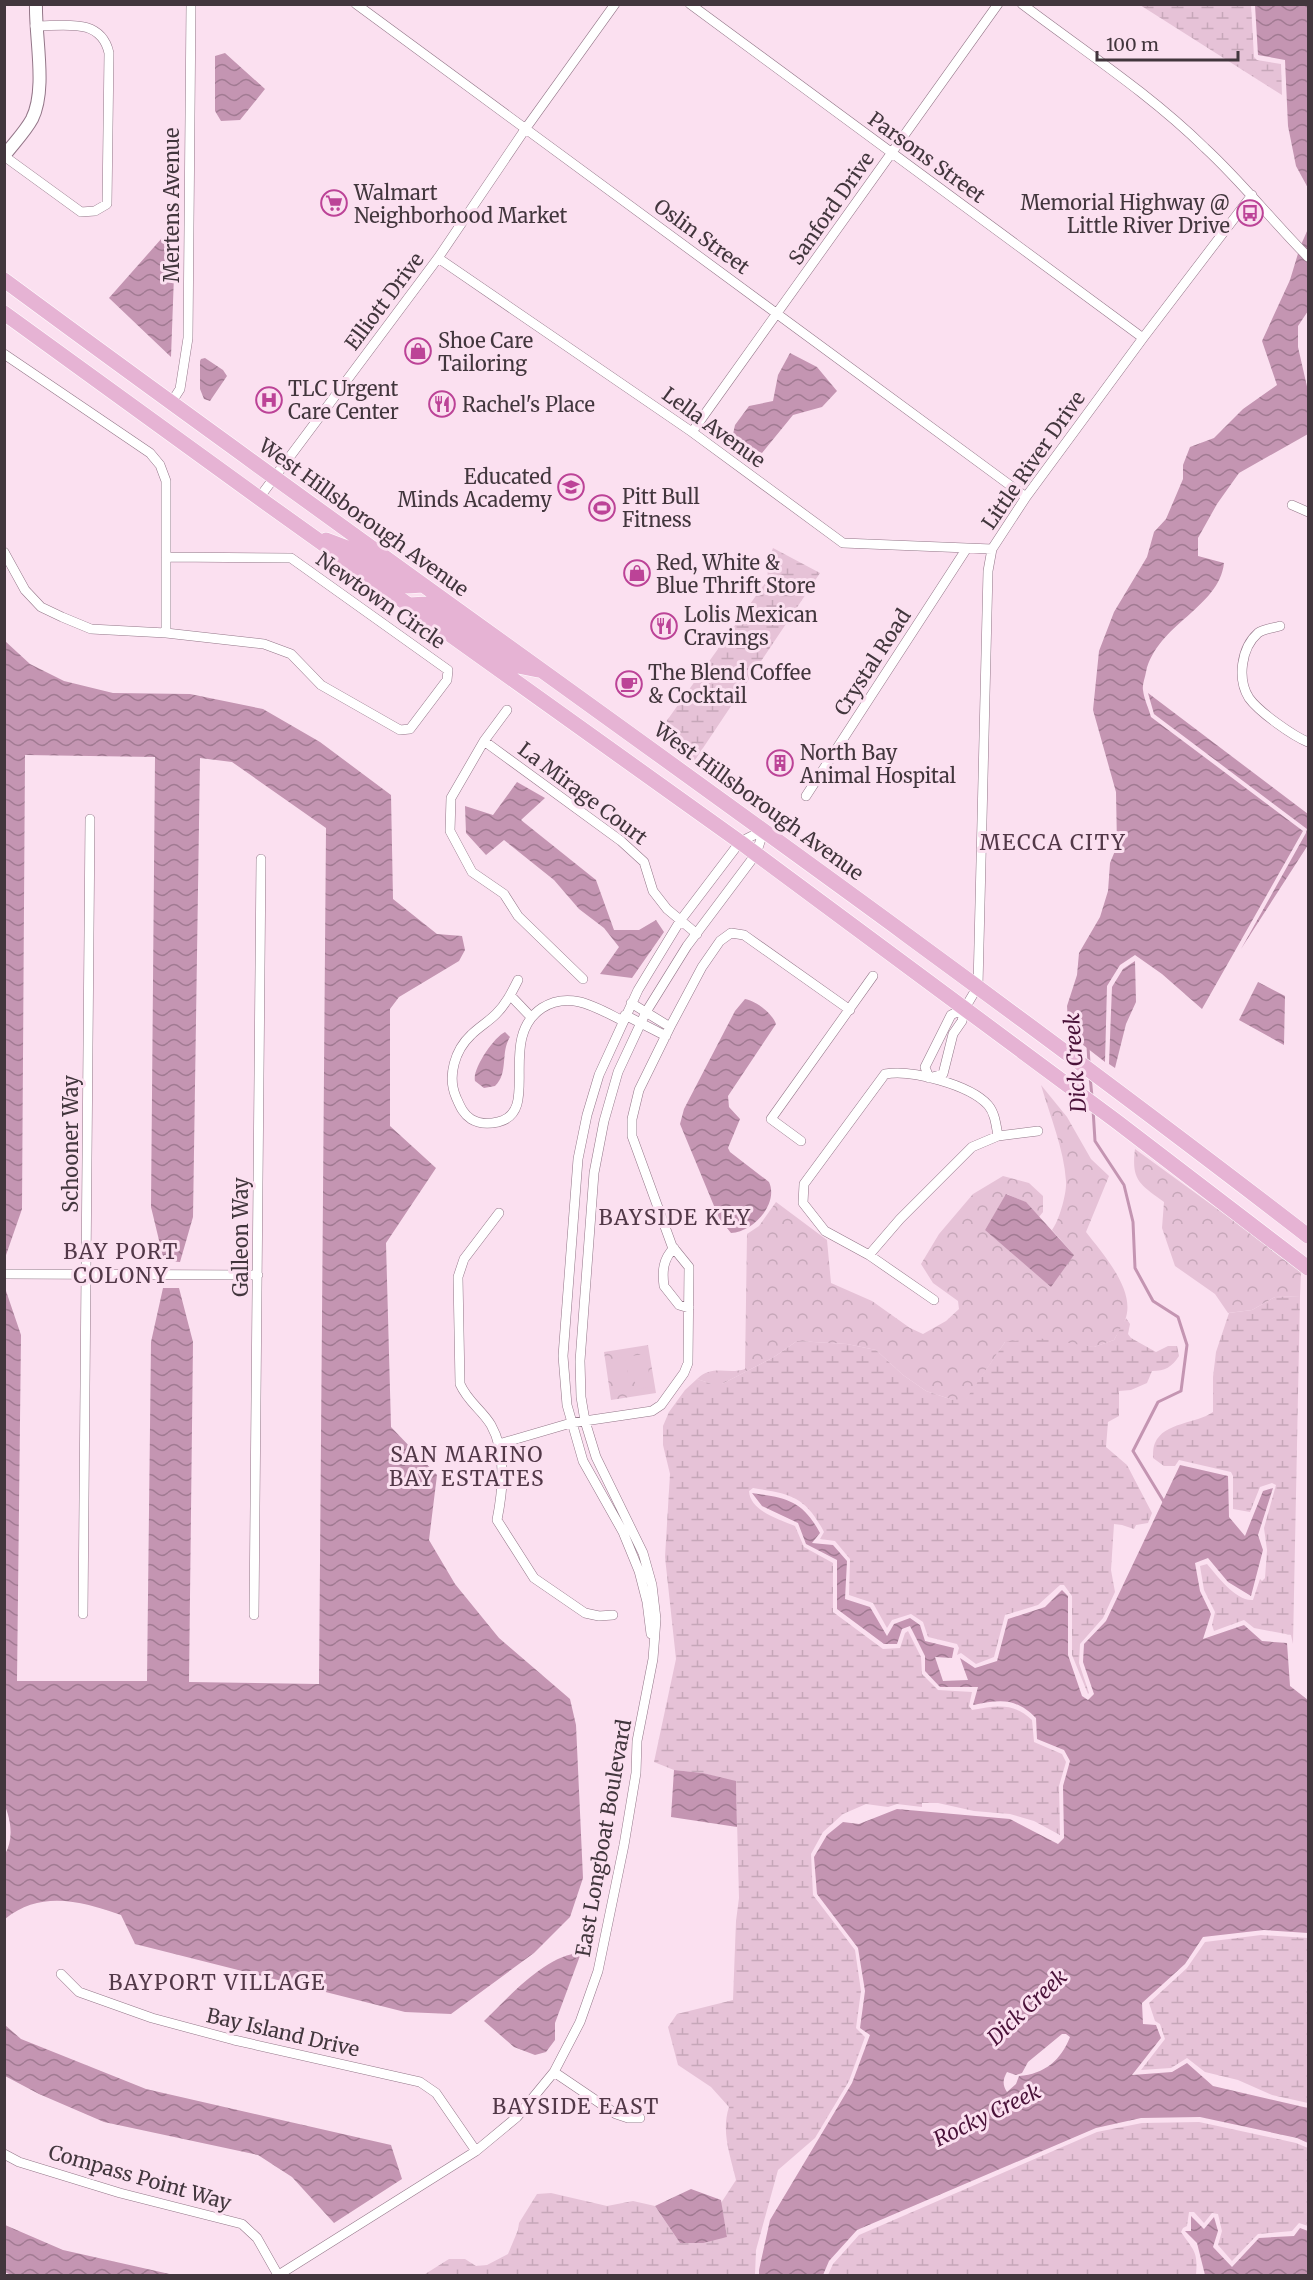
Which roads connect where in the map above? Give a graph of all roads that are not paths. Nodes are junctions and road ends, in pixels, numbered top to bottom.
1 (36, 4) edge
2 (190, 4) edge
3 (356, 4) edge
4 (615, 4) edge
5 (690, 4) edge
6 (998, 4) edge
7 (1022, 4) edge
8 (35, 26) junction
9 (526, 128) junction
10 (892, 153) junction
11 (5, 156) edge
12 (1252, 195) junction
13 (1308, 257) edge
14 (438, 258) junction
15 (4, 280) edge
16 (4, 313) edge
17 (778, 314) junction
18 (1143, 338) junction
19 (4, 354) edge
20 (171, 403) junction
21 (692, 432) junction
22 (274, 478) junction
23 (1026, 497) junction
24 (259, 498) junction
25 (1292, 505) dead end
26 (1308, 512) edge
27 (309, 534) junction
28 (967, 548) junction
29 (992, 549) junction
30 (4, 552) edge
31 (166, 557) junction
32 (423, 585) junction
33 (409, 605) junction
34 (1280, 626) dead end
35 (166, 633) junction
36 (541, 670) junction
37 (507, 710) dead end
38 (484, 741) junction
39 (1308, 742) edge
40 (806, 796) dead end
41 (90, 819) dead end
42 (764, 830) junction
43 (740, 842) junction
44 (756, 854) junction
45 (261, 859) dead end
46 (680, 921) junction
47 (697, 934) junction
48 (873, 976) dead end
49 (584, 979) dead end
50 (518, 980) dead end
51 (978, 986) junction
52 (510, 994) junction
53 (632, 1004) junction
54 (965, 1008) junction
55 (850, 1010) junction
56 (646, 1012) junction
57 (531, 1017) junction
58 (624, 1018) junction
59 (640, 1023) junction
60 (668, 1031) junction
61 (931, 1054) junction
62 (946, 1060) junction
63 (929, 1078) junction
64 (1038, 1131) dead end
65 (998, 1136) junction
66 (801, 1141) dead end
67 (500, 1213) dead end
68 (1308, 1236) edge
69 (674, 1248) junction
70 (869, 1255) junction
71 (1308, 1268) edge
72 (4, 1274) edge
73 (87, 1274) junction
74 (258, 1275) junction
75 (934, 1300) dead end
76 (688, 1308) junction
77 (585, 1421) junction
78 (571, 1423) junction
79 (499, 1443) junction
80 (83, 1614) dead end
81 (254, 1615) dead end
82 (613, 1615) dead end
83 (653, 1650) junction
84 (61, 1974) dead end
85 (554, 2072) junction
86 (640, 2118) dead end
87 (476, 2151) junction
88 (4, 2154) edge
89 (277, 2275) edge

1 - 8 street
2 - 20 street, Mertens Avenue
3 - 9 street, Oslin Street
4 - 9 street, Elliott Drive
5 - 10 street, Parsons Street
6 - 10 street, Sanford Drive
7 - 12 street
8 - 11 street
8 - 11 street
9 - 14 street, Elliott Drive
9 - 17 street, Oslin Street
10 - 17 street, Sanford Drive
10 - 18 street, Parsons Street
12 - 13 street
12 - 18 street, Little River Drive
14 - 21 street, Lella Avenue
14 - 22 street, Elliott Drive
15 - 20 main road, West Hillsborough Avenue
16 - 24 main road
17 - 21 street, Sanford Drive
17 - 23 street, Oslin Street
18 - 23 street, Little River Drive
19 - 31 street
20 - 22 main road, West Hillsborough Avenue
21 - 28 street, Lella Avenue
22 - 24 street, Elliott Drive
22 - 32 main road, West Hillsborough Avenue
23 - 29 street, Little River Drive
24 - 27 main road
25 - 26 street
27 - 32 main road
27 - 33 main road
28 - 29 street, Lella Avenue
28 - 40 street, Crystal Road
29 - 51 street, Little River Drive
30 - 35 street, Newtown Circle
31 - 35 street
31 - 35 street, Newtown Circle
32 - 36 main road, West Hillsborough Avenue
33 - 36 main road
33 - 43 main road
34 - 39 street
36 - 42 main road, West Hillsborough Avenue
37 - 38 street
38 - 46 street, La Mirage Court
38 - 49 street
41 - 73 street, Schooner Way
42 - 43 street, East Longboat Boulevard
42 - 44 street, East Longboat Boulevard
42 - 51 main road, West Hillsborough Avenue
43 - 44 main road
43 - 46 street, East Longboat Boulevard
44 - 47 street, East Longboat Boulevard
44 - 54 main road
45 - 74 street, Galleon Way
46 - 47 street, La Mirage Court
46 - 53 street, East Longboat Boulevard
47 - 56 street, East Longboat Boulevard
48 - 55 street
50 - 52 street
51 - 54 street, Little River Drive
51 - 68 main road, West Hillsborough Avenue
52 - 57 street
52 - 57 street
53 - 56 street
53 - 58 street, East Longboat Boulevard
54 - 61 street
54 - 62 street
54 - 71 main road
55 - 60 street
55 - 66 street
56 - 59 street, East Longboat Boulevard
56 - 60 street
57 - 58 street
58 - 59 street
58 - 78 street, East Longboat Boulevard
59 - 60 street
59 - 77 street, East Longboat Boulevard
60 - 69 street
61 - 62 street
61 - 63 street
62 - 63 street
63 - 65 street
63 - 70 street
64 - 65 street
65 - 70 street
67 - 79 street
69 - 76 street
69 - 76 street
70 - 75 street
72 - 73 street
73 - 74 street
73 - 80 street, Schooner Way
74 - 81 street, Galleon Way
76 - 77 street
77 - 78 street
77 - 83 street, East Longboat Boulevard
78 - 79 street
78 - 83 street, East Longboat Boulevard
79 - 82 street
83 - 85 street, East Longboat Boulevard
84 - 87 street, Bay Island Drive
85 - 86 street
85 - 87 street, East Longboat Boulevard
87 - 89 street, East Longboat Boulevard
88 - 89 street, Compass Point Way

